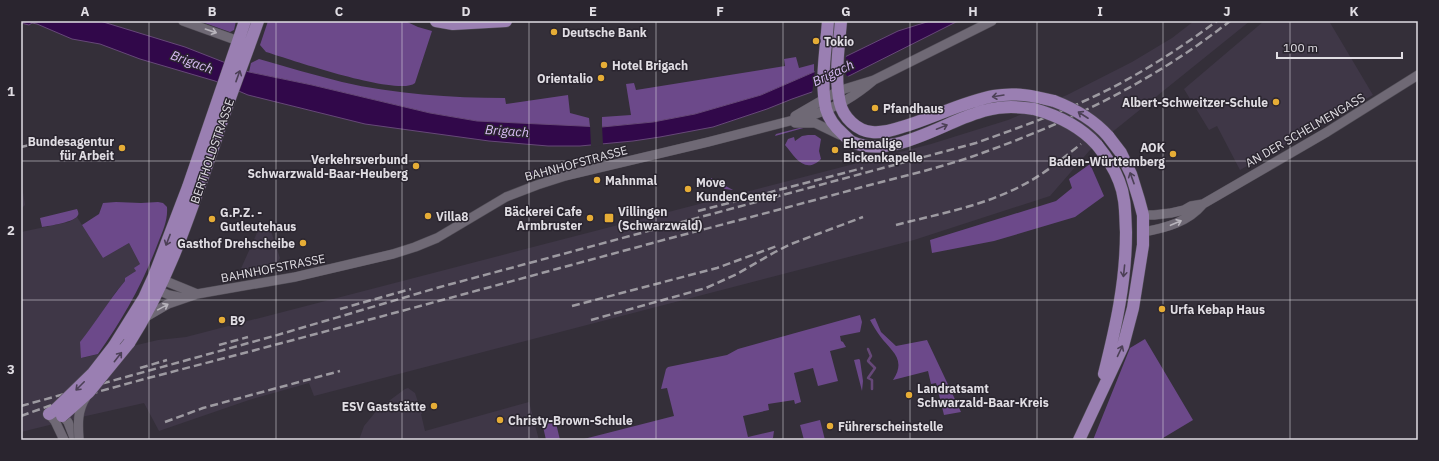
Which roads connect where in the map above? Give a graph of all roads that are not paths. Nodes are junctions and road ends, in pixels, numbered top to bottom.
1 (183, 21) edge
2 (245, 21) edge
3 (258, 21) edge
4 (436, 21) edge
5 (506, 21) edge
6 (828, 21) edge
7 (841, 21) edge
8 (992, 21) edge
9 (244, 43) junction
10 (1418, 75) edge
11 (874, 80) junction
12 (838, 89) junction
13 (825, 101) junction
14 (840, 104) junction
15 (784, 123) junction
16 (851, 142) junction
17 (1203, 204) junction
18 (1143, 215) junction
19 (1143, 232) junction
20 (156, 283) junction
21 (197, 294) junction
22 (184, 298) junction
23 (144, 318) junction
24 (89, 392) junction
25 (1098, 398) junction
26 (56, 413) junction
27 (63, 439) edge
28 (75, 440) edge
29 (80, 440) edge
30 (1079, 440) edge

1 -> 9 street
2 - 9 main road, BERTHOLDSTRASSE
3 - 9 main road, BERTHOLDSTRASSE
4 - 5 main road
6 - 13 main road
7 - 12 main road
8 - 11 street
9 - 20 main road, BERTHOLDSTRASSE
10 - 17 street, AN DER SCHELMENGASS
11 - 12 street, BAHNHOFSTRASSE
11 - 14 street, BAHNHOFSTRASSE
12 - 13 street, BAHNHOFSTRASSE
12 - 14 main road
13 - 14 street, BAHNHOFSTRASSE
13 - 15 street, BAHNHOFSTRASSE
13 - 16 main road
18 -> 14 main road, bridge
15 - 16 street, BAHNHOFSTRASSE
15 - 21 street, BAHNHOFSTRASSE
16 -> 25 main road, bridge
17 - 18 street, AN DER SCHELMENGASS
19 -> 17 street, AN DER SCHELMENGASS
18 - 19 main road
25 -> 19 main road
20 - 21 street
20 - 22 street
20 - 23 main road, BERTHOLDSTRASSE
20 -> 26 main road, BERTHOLDSTRASSE, bridge
21 - 22 street, BAHNHOFSTRASSE
23 -> 22 street, BAHNHOFSTRASSE
24 -> 23 main road, BERTHOLDSTRASSE, bridge
24 - 26 main road, BERTHOLDSTRASSE, bridge
24 - 29 street, bridge
25 - 30 main road
26 - 27 street
26 - 28 street

